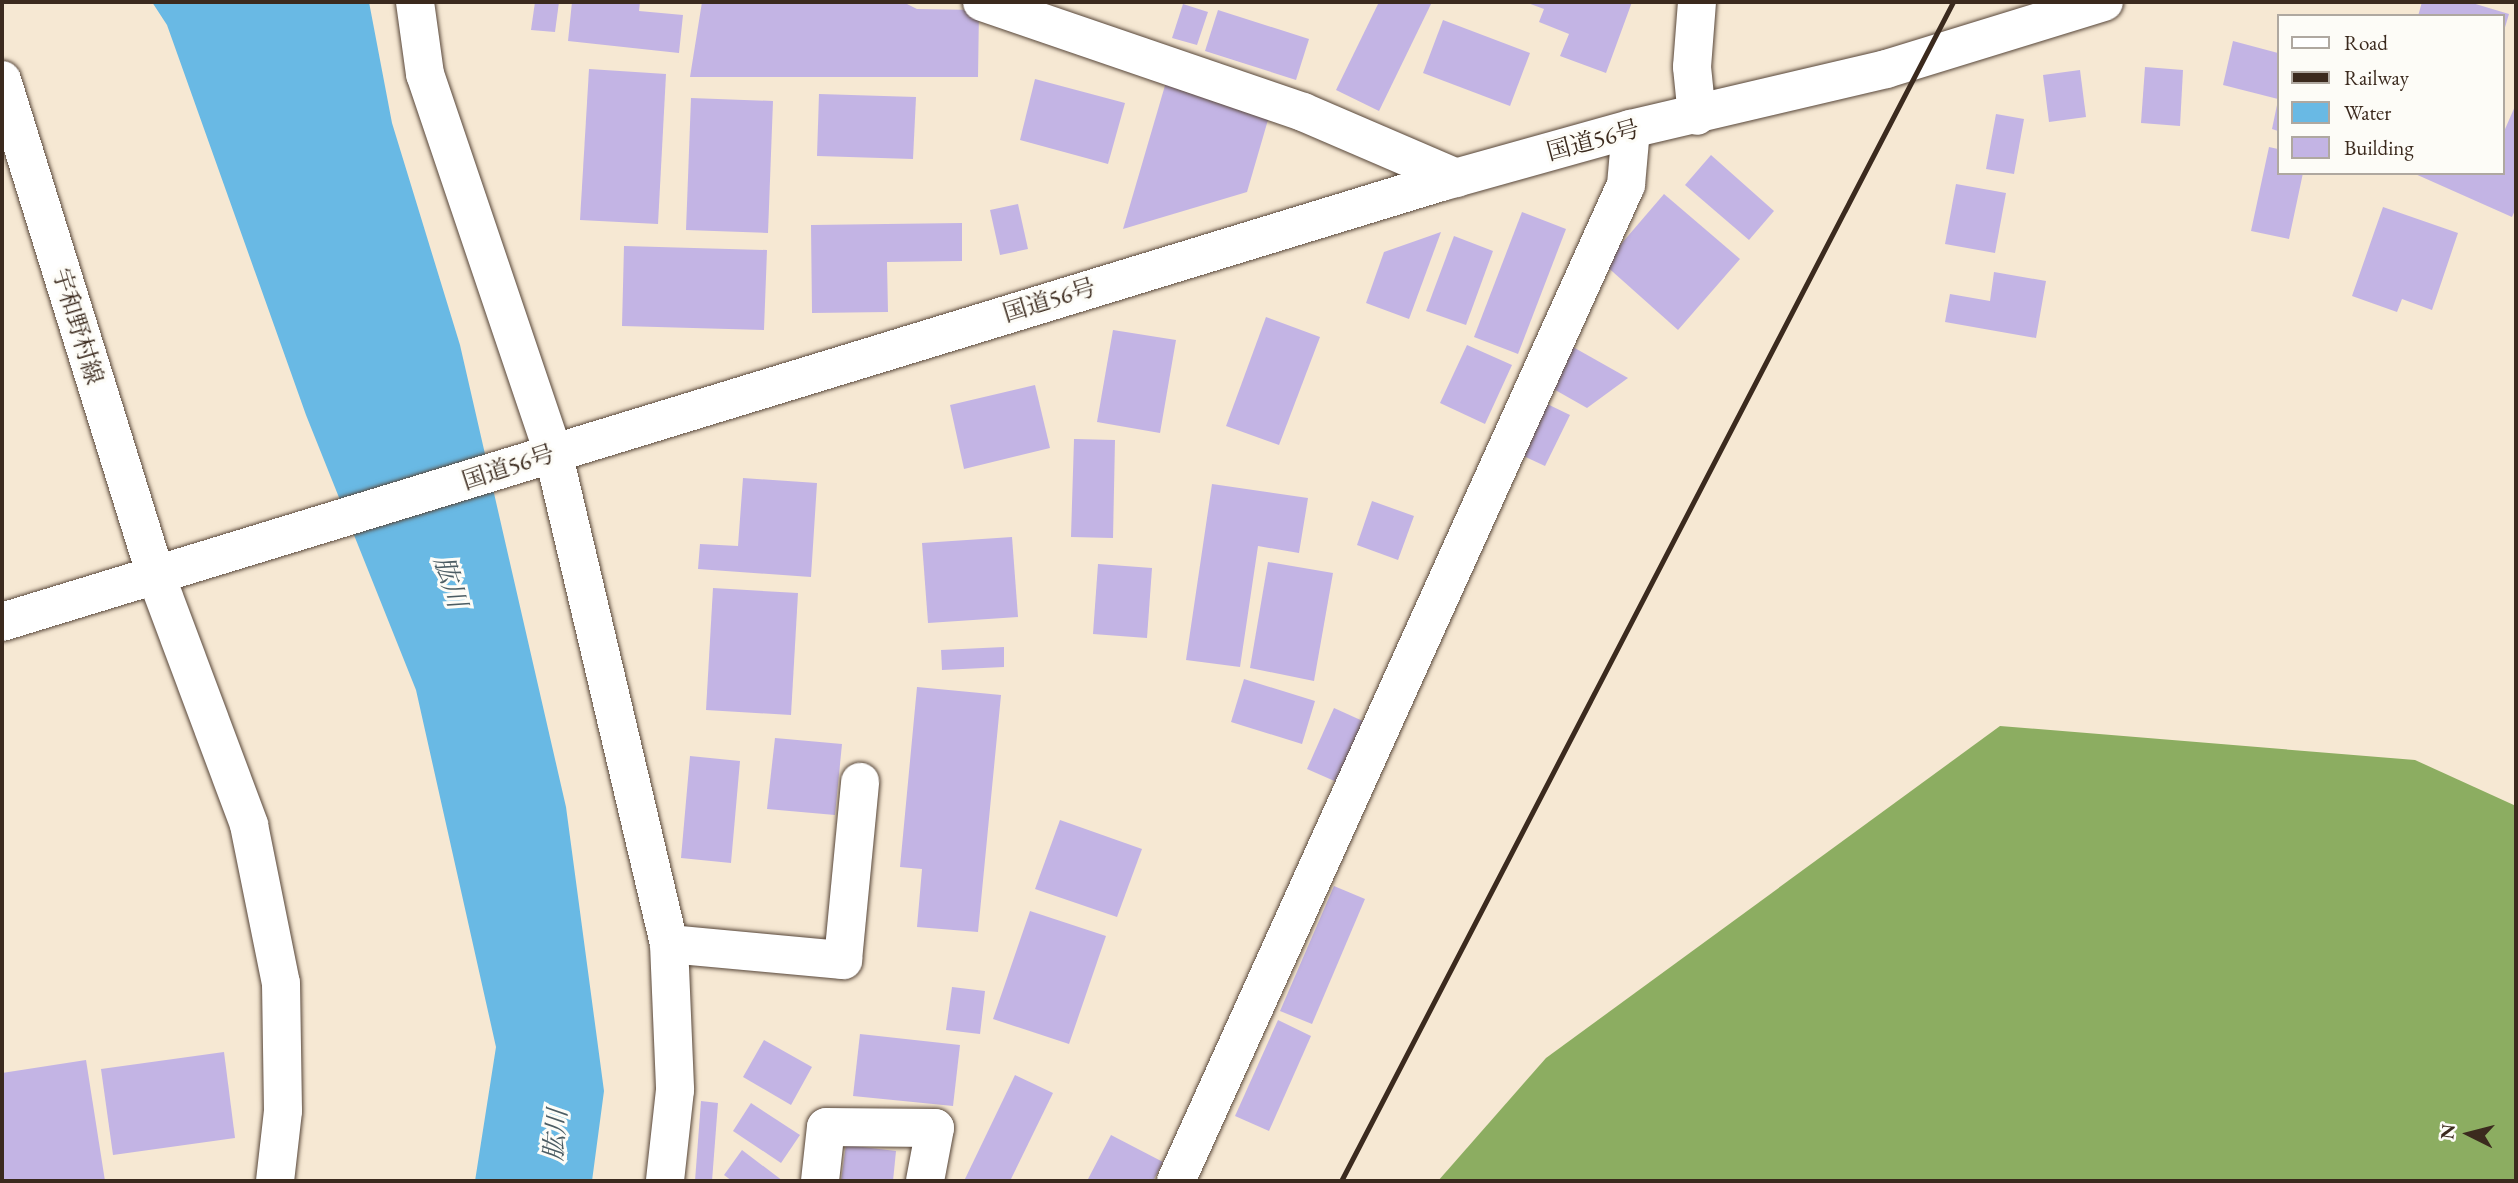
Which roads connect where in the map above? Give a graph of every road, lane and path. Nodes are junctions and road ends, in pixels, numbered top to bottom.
1 (415, 2) edge
2 (982, 2) edge
3 (1697, 2) edge
4 (2104, 2) edge
5 (2, 80) edge
6 (1697, 116) junction
7 (1631, 129) junction
8 (1455, 178) junction
9 (553, 452) junction
10 (155, 573) junction
11 (2, 622) edge
12 (860, 782) dead end
13 (669, 944) junction
14 (275, 1181) edge
15 (665, 1181) edge
16 (820, 1181) edge
17 (925, 1181) edge
18 (1176, 1181) edge

1 - 9 main road
2 - 8 main road
3 - 6 main road
4 - 6 main road, 国道56号
5 - 10 main road, 宇和野村線
6 - 7 main road, 国道56号
7 - 8 main road, 国道56号
7 - 18 main road
8 - 9 main road, 国道56号
9 - 10 main road, 国道56号
9 - 13 main road
10 - 11 main road, 国道56号
10 - 14 main road, 宇和野村線
12 - 13 main road
13 - 15 main road
16 - 17 main road

